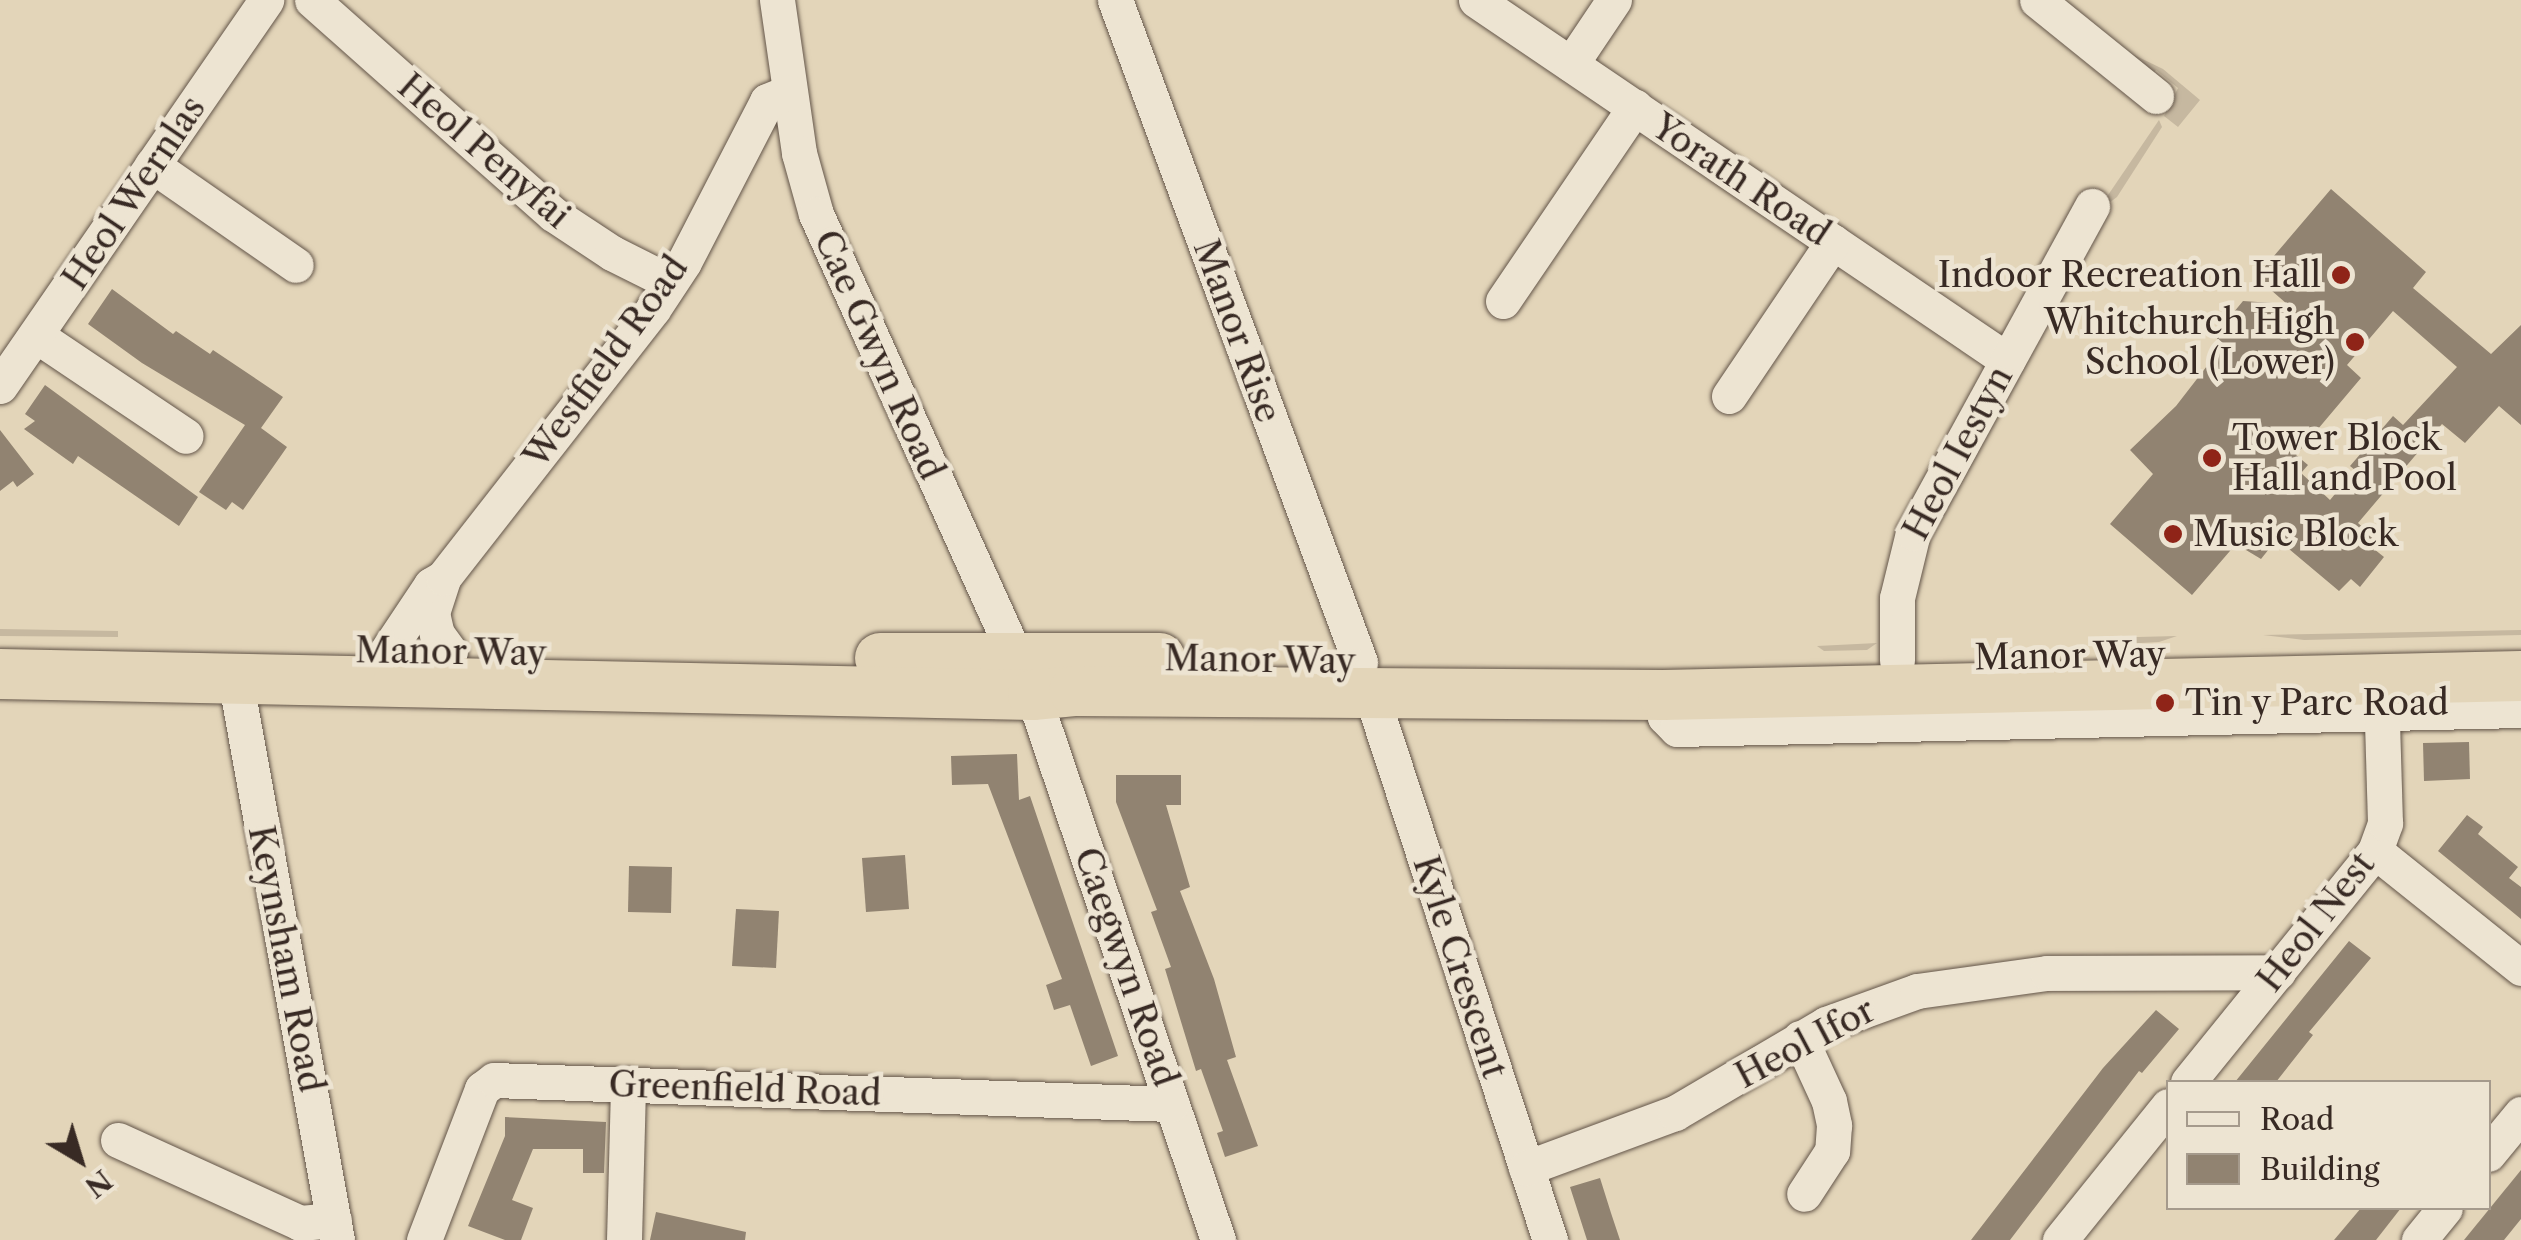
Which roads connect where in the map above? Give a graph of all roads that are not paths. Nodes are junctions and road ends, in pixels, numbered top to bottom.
1 (266, 0) edge
2 (312, 0) edge
3 (777, 0) edge
4 (1115, 0) edge
5 (1476, 0) edge
6 (1614, 0) edge
7 (2038, 0) edge
8 (1571, 64) junction
9 (789, 92) junction
10 (2156, 96) dead end
11 (1634, 107) junction
12 (152, 165) junction
13 (2092, 206) dead end
14 (1833, 242) junction
15 (296, 265) dead end
16 (670, 282) junction
17 (1503, 300) dead end
18 (37, 336) junction
19 (2007, 360) junction
20 (0, 386) edge
21 (1729, 396) dead end
22 (186, 436) dead end
23 (443, 578) junction
24 (0, 646) edge
25 (2521, 646) edge
26 (387, 651) junction
27 (450, 652) junction
28 (1897, 660) junction
29 (0, 674) edge
30 (1024, 675) junction
31 (2521, 676) edge
32 (235, 678) junction
33 (1365, 678) junction
34 (2382, 696) junction
35 (2521, 710) edge
36 (2376, 851) junction
37 (2521, 968) edge
38 (2278, 972) junction
39 (1800, 1038) junction
40 (2190, 1080) edge
41 (628, 1084) junction
42 (1172, 1104) junction
43 (2166, 1108) edge
44 (2521, 1114) edge
45 (118, 1140) dead end
46 (2491, 1150) edge
47 (1526, 1168) junction
48 (1804, 1194) dead end
49 (2443, 1210) edge
50 (336, 1230) edge
51 (424, 1240) edge
52 (624, 1240) edge
53 (1218, 1240) edge
54 (1550, 1240) edge
55 (2060, 1240) edge
56 (2419, 1240) edge

1 - 12 street, Heol Wernlas
2 - 16 street, Heol Penyfai
3 - 9 street, Cae Gwyn Road
4 - 33 street, Manor Rise
5 - 8 street, Yorath Road
6 - 8 street
7 - 10 street
8 - 11 street, Yorath Road
9 - 16 street, Westfield Road
9 - 30 street, Cae Gwyn Road
11 - 14 street, Yorath Road
11 - 17 street
12 - 15 street
12 - 18 street, Heol Wernlas
13 - 19 street, Heol Iestyn
14 - 19 street, Yorath Road
14 - 21 street
16 - 23 street, Westfield Road
18 - 20 street, Heol Wernlas
18 - 22 street
19 - 28 street, Heol Iestyn
23 - 26 street, Westfield Road
23 - 27 street, Westfield Road
24 - 26 highway, Manor Way
25 - 28 highway, Manor Way
26 - 27 highway, Manor Way
27 - 30 highway, Manor Way
28 - 33 highway, Manor Way
29 - 32 highway, Manor Way
30 - 32 highway, Manor Way
30 - 33 highway, Manor Way
30 - 42 street, Caegwyn Road
31 - 34 highway, Manor Way
32 - 50 street, Keynsham Road
33 - 34 highway, Manor Way
33 - 47 street, Kyle Crescent
34 - 35 street, Manor Way
34 - 36 street, Heol Nest
36 - 37 street
36 - 38 street, Heol Nest
38 - 39 street, Heol Ifor
38 - 40 street, Heol Nest
39 - 47 street, Heol Ifor
39 - 48 street
41 - 42 street, Greenfield Road
41 - 51 street, Greenfield Road
41 - 52 street
42 - 53 street, Caegwyn Road
43 - 55 street
44 - 46 street
45 - 50 street
47 - 54 street, Kyle Crescent
49 - 56 street

